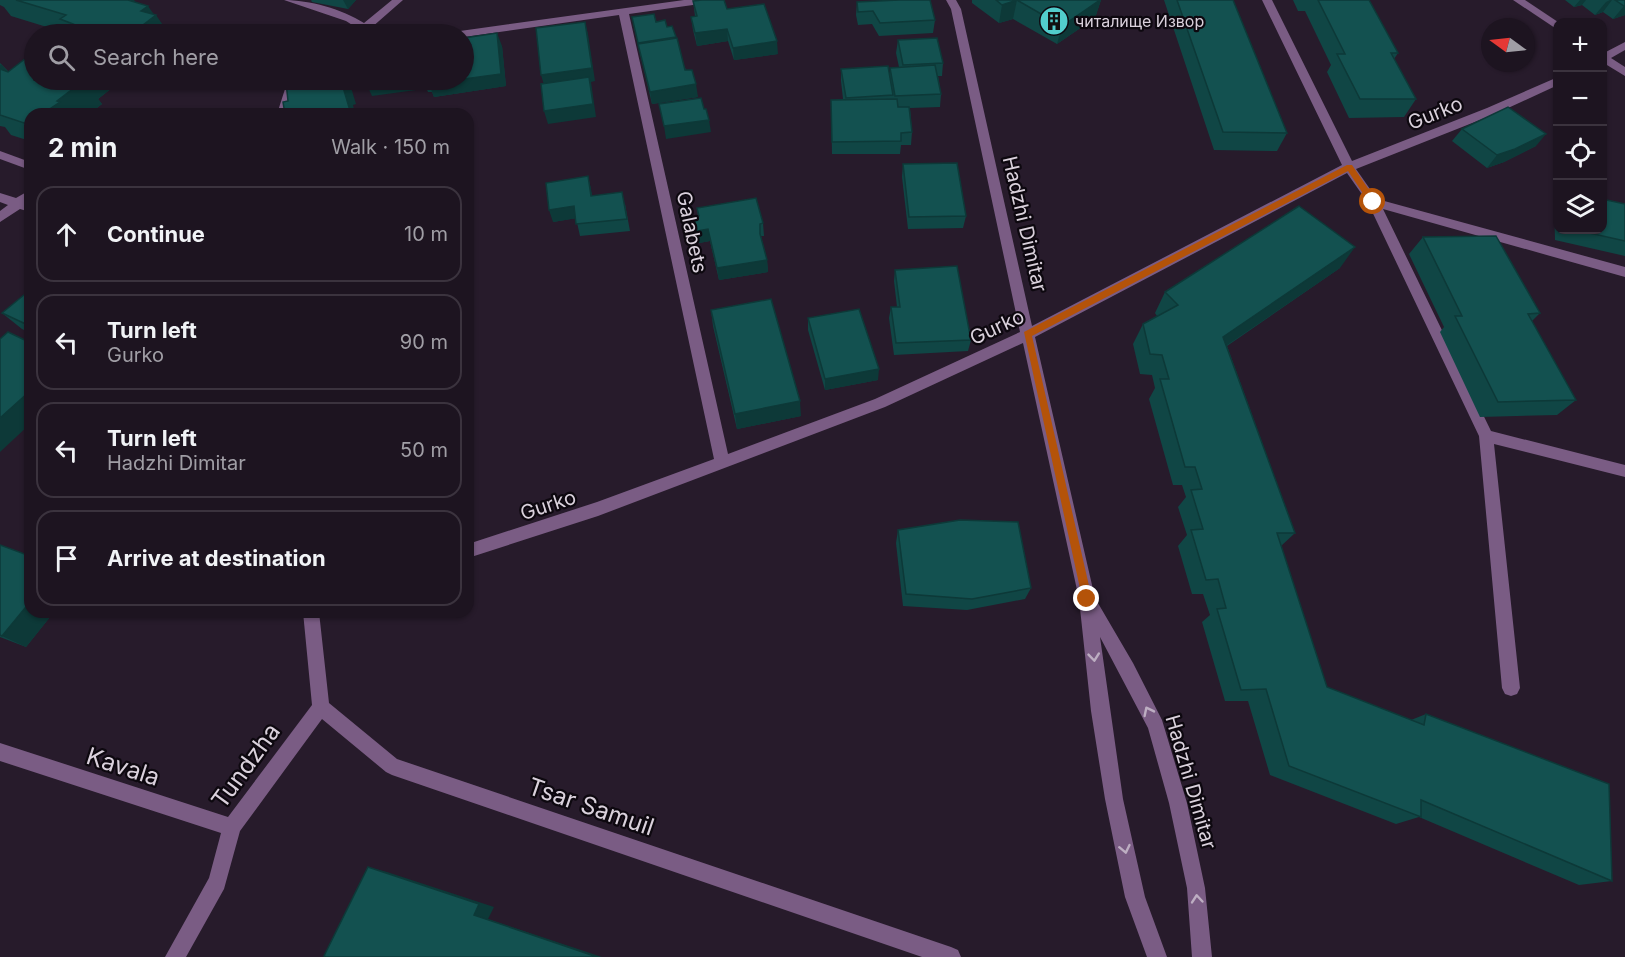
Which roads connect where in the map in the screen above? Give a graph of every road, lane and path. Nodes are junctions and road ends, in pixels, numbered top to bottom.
1 (289, 0) edge
2 (398, 0) edge
3 (707, 0) edge
4 (951, 0) edge
5 (1267, 0) edge
6 (1518, 0) edge
7 (623, 12) junction
8 (355, 24) edge
9 (373, 24) edge
10 (1553, 24) edge
11 (474, 32) edge
12 (1625, 45) edge
13 (1607, 56) edge
14 (1607, 61) edge
15 (1625, 72) edge
16 (1553, 82) edge
17 (291, 90) edge
18 (285, 108) edge
19 (0, 155) edge
20 (24, 164) edge
21 (1349, 167) junction
22 (0, 197) edge
23 (1373, 202) junction
24 (24, 206) edge
25 (0, 218) edge
26 (1625, 272) edge
27 (1027, 335) junction
28 (1486, 436) junction
29 (722, 460) junction
30 (1625, 471) edge
31 (474, 549) edge
32 (1087, 599) junction
33 (312, 618) edge
34 (1510, 688) dead end
35 (321, 707) junction
36 (0, 752) edge
37 (232, 827) junction
38 (175, 957) edge
39 (951, 957) edge
40 (1158, 957) edge
41 (1203, 957) edge

1 - 8 street
2 - 9 street
3 - 7 street
4 - 27 street, Hadzhi Dimitar
5 - 21 street
6 - 10 street
7 - 11 street
7 - 29 street, Galabets
12 - 13 street
14 - 15 street
16 - 21 street, Gurko
17 - 18 street
19 - 20 street
21 - 23 street
21 - 27 street, Gurko
22 - 24 street
23 - 26 street
23 - 28 street
24 - 25 street
27 - 29 street, Gurko
27 - 32 street, Hadzhi Dimitar
28 - 30 street
28 - 34 street
29 - 31 street, Gurko
32 -> 40 street, Hadzhi Dimitar
41 -> 32 street, Hadzhi Dimitar
33 - 35 street
35 - 37 street, Tundzha
35 - 39 street, Tsar Samuil
36 - 37 street, Kavala
37 - 38 street, Tundzha

